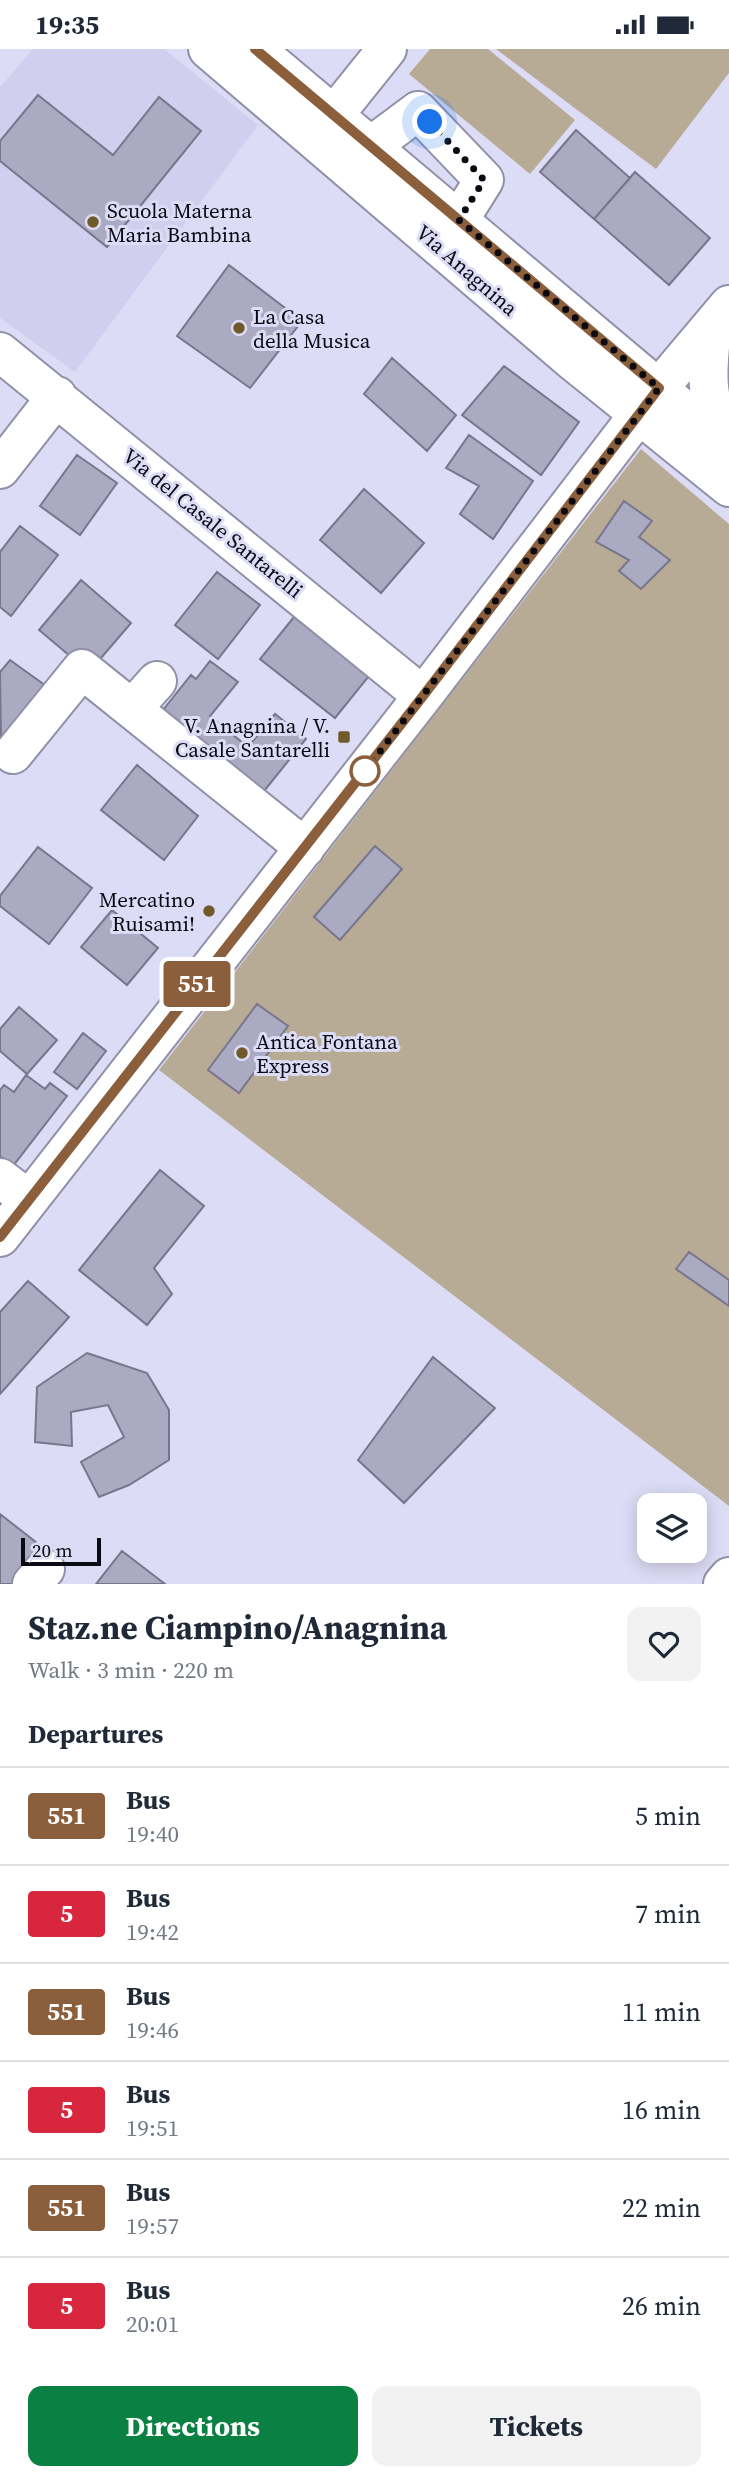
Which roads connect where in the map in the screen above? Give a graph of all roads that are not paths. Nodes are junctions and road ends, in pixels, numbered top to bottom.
1 (208, 49) edge
2 (255, 49) edge
3 (387, 49) edge
4 (334, 115) junction
5 (371, 146) junction
6 (459, 220) junction
7 (720, 317) edge
8 (0, 352) edge
9 (620, 354) junction
10 (57, 396) junction
11 (648, 401) junction
12 (729, 447) edge
13 (0, 469) edge
14 (729, 487) edge
15 (157, 681) dead end
16 (423, 696) junction
17 (132, 709) junction
18 (13, 754) dead end
19 (305, 848) junction
20 (14, 1189) edge
21 (0, 1237) edge
22 (729, 1577) edge
23 (723, 1584) edge

1 - 11 street, Via Anagnina
2 - 4 street, Via Anagnina
3 - 4 street
4 - 5 street, Via Anagnina
5 - 6 street, Via Anagnina
5 - 6 street
6 - 9 street, Via Anagnina
7 - 9 street
7 - 11 street
7 - 12 street
8 - 10 street, Via del Casale Santarelli
9 - 11 street, Via Anagnina
10 - 13 street
10 - 16 street, Via del Casale Santarelli
11 - 12 street, Via Anagnina
11 - 14 street, Via Anagnina
11 - 16 street
15 - 17 street
16 - 19 street
17 - 18 street
17 - 19 street
19 - 20 street
20 - 21 street
22 - 23 street

